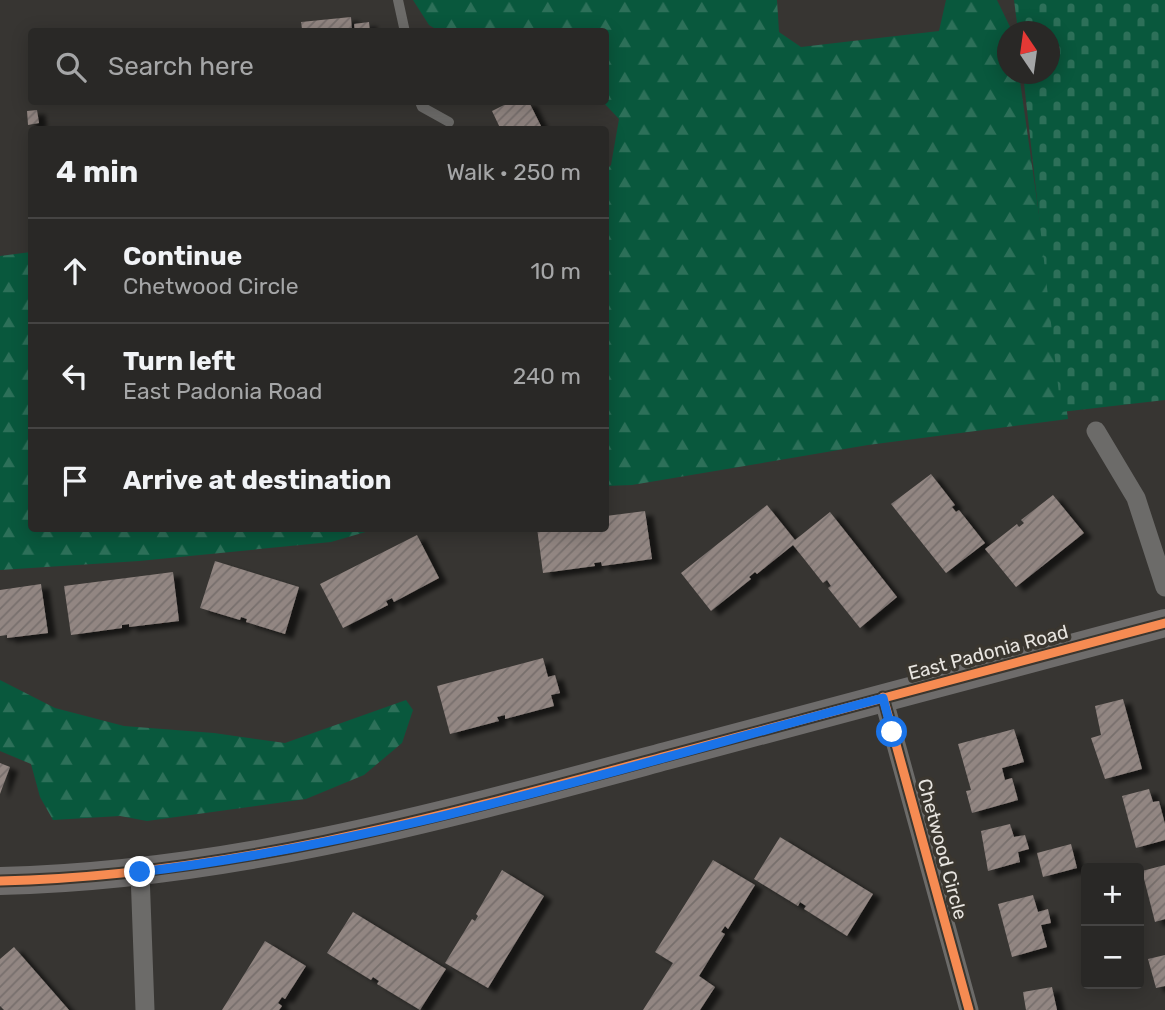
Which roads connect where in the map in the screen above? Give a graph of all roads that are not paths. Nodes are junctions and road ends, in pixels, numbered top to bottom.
1 (398, 0) edge
2 (404, 28) edge
3 (421, 105) edge
4 (449, 122) dead end
5 (1096, 431) dead end
6 (1165, 587) edge
7 (1165, 623) edge
8 (883, 698) junction
9 (140, 872) junction
10 (0, 881) edge
11 (145, 1010) edge
12 (969, 1010) edge

1 - 2 lane
3 - 4 lane
5 - 6 street
7 - 8 street, East Padonia Road
8 - 9 street, East Padonia Road
8 - 12 street, Chetwood Circle
9 - 10 street, East Padonia Road
9 - 11 street

